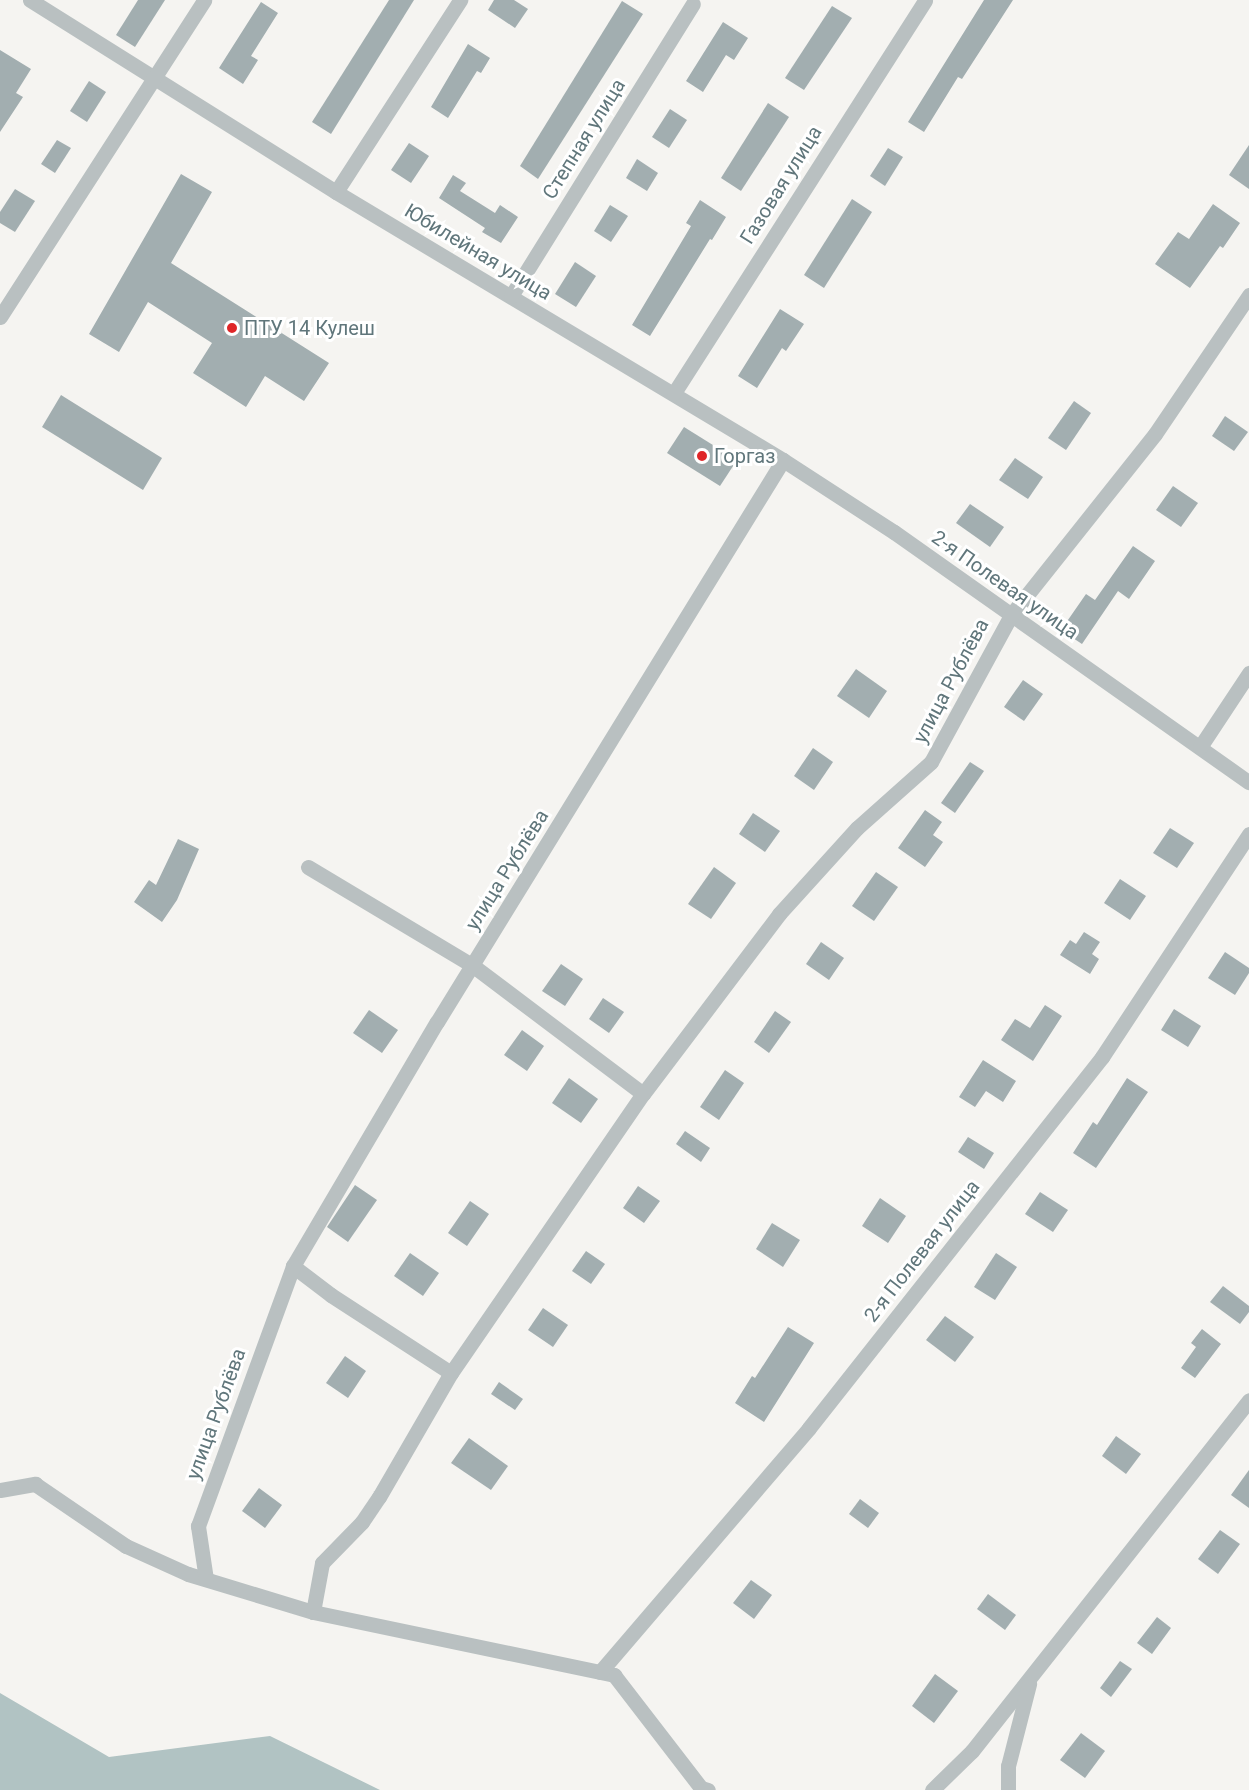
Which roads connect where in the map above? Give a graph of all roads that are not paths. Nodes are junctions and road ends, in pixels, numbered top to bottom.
1 (30, 0) edge
2 (204, 0) edge
3 (460, 0) edge
4 (925, 0) edge
5 (693, 4) dead end
6 (153, 77) junction
7 (336, 192) junction
8 (1249, 295) edge
9 (511, 296) junction
10 (0, 318) edge
11 (674, 393) junction
12 (783, 460) junction
13 (1011, 615) junction
14 (1249, 673) edge
15 (1200, 747) junction
16 (1249, 782) edge
17 (1249, 834) edge
18 (308, 867) dead end
19 (472, 965) junction
20 (644, 1094) junction
21 (293, 1266) junction
22 (451, 1373) junction
23 (1249, 1400) edge
24 (0, 1490) edge
25 (206, 1580) junction
26 (313, 1612) junction
27 (600, 1672) junction
28 (1030, 1678) junction
29 (708, 1790) edge
30 (932, 1790) edge
31 (1008, 1790) edge

1 - 6 street, Юбилейная улица
2 - 6 street
3 - 7 street
4 - 11 street, Газовая улица
5 - 9 street, Степная улица
6 - 7 street, Юбилейная улица
6 - 10 street
7 - 9 street, Юбилейная улица
8 - 13 street, улица Рублёва
9 - 11 street, Юбилейная улица
11 - 12 street, Юбилейная улица
12 - 13 street, 2-я Полевая улица
12 - 19 street, улица Рублёва
13 - 15 street, 2-я Полевая улица
13 - 20 street, улица Рублёва
14 - 15 street
15 - 16 street, 2-я Полевая улица
17 - 27 street, 2-я Полевая улица
18 - 19 street
19 - 20 street
19 - 21 street, улица Рублёва
20 - 22 street, улица Рублёва
21 - 22 street
21 - 25 street, улица Рублёва
22 - 26 street, улица Рублёва
23 - 28 street
24 - 25 street
25 - 26 street
26 - 27 street
27 - 29 street
28 - 30 street
28 - 31 street

